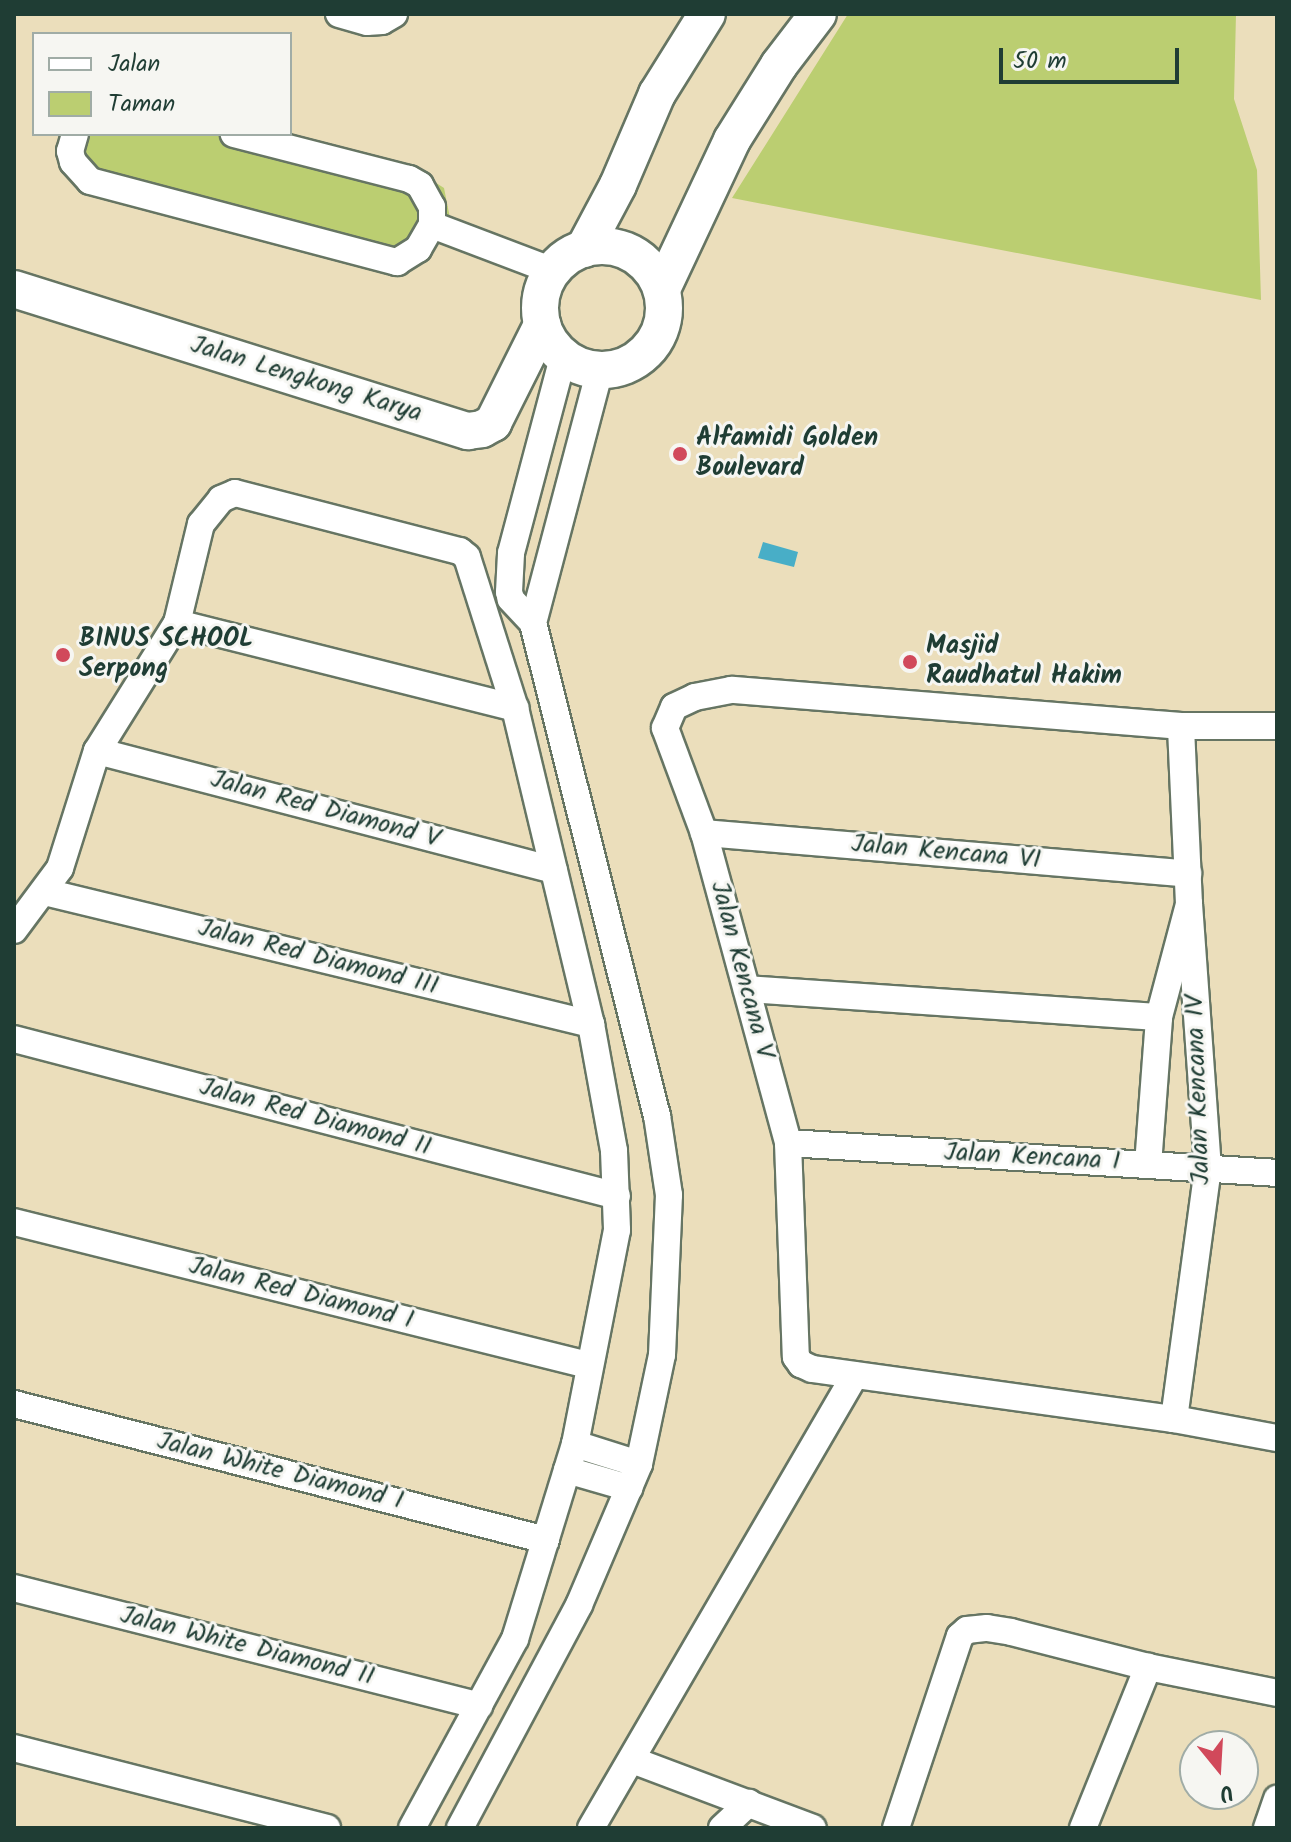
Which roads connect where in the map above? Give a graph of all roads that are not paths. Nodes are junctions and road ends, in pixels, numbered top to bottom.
1 (339, 14) edge
2 (394, 14) edge
3 (707, 14) edge
4 (818, 14) edge
5 (74, 136) edge
6 (242, 136) edge
7 (432, 225) junction
8 (584, 249) junction
9 (553, 271) junction
10 (14, 289) edge
11 (662, 289) junction
12 (542, 325) junction
13 (563, 357) junction
14 (600, 370) junction
15 (528, 487) junction
16 (566, 499) junction
17 (177, 623) junction
18 (533, 623) junction
19 (515, 708) junction
20 (1181, 726) junction
21 (1277, 726) edge
22 (97, 751) junction
23 (704, 833) junction
24 (554, 870) junction
25 (1188, 874) junction
26 (45, 892) junction
27 (1189, 904) junction
28 (14, 930) edge
29 (747, 989) junction
30 (1159, 1017) junction
31 (591, 1024) junction
32 (14, 1039) edge
33 (788, 1143) junction
34 (1148, 1165) junction
35 (1208, 1169) junction
36 (1277, 1173) edge
37 (617, 1196) junction
38 (14, 1222) edge
39 (588, 1365) junction
40 (855, 1375) junction
41 (14, 1404) edge
42 (1174, 1419) junction
43 (1277, 1438) edge
44 (575, 1444) junction
45 (639, 1464) junction
46 (567, 1470) junction
47 (629, 1488) junction
48 (546, 1540) junction
49 (14, 1588) edge
50 (1148, 1667) junction
51 (1277, 1693) edge
52 (479, 1706) junction
53 (14, 1748) edge
54 (632, 1760) junction
55 (1277, 1799) edge
56 (749, 1803) junction
57 (327, 1828) edge
58 (412, 1828) edge
59 (460, 1828) edge
60 (591, 1828) edge
61 (722, 1828) edge
62 (813, 1828) edge
63 (896, 1828) edge
64 (1083, 1828) edge
65 (1267, 1828) edge

1 - 2 street
3 - 8 street
4 - 11 street
5 - 7 street
6 - 7 street
7 - 9 street
8 - 9 street
8 - 11 street
9 - 12 street
10 - 12 street, Jalan Lengkong Karya
11 - 14 street
12 - 13 street
13 - 14 street
13 - 15 street
14 - 16 street
15 - 16 street
15 - 18 street
16 - 18 street
17 - 19 street
17 - 19 street
17 - 22 street
18 - 45 street
19 - 24 street
20 - 21 street, Jalan Kencana V
20 - 23 street, Jalan Kencana V
20 - 25 street, Jalan Kencana IV
22 - 24 street, Jalan Red Diamond V
22 - 26 street
23 - 25 street, Jalan Kencana VI
23 - 29 street, Jalan Kencana V
24 - 31 street
25 - 27 street, Jalan Kencana IV
26 - 28 street
26 - 31 street, Jalan Red Diamond III
27 - 30 street, Jalan Kencana IV
27 - 35 street, Jalan Kencana IV
29 - 30 street
29 - 33 street, Jalan Kencana V
30 - 34 street, Jalan Kencana IV
31 - 37 street
32 - 37 street, Jalan Red Diamond II
33 - 34 street, Jalan Kencana I
33 - 40 street, Jalan Kencana V
34 - 35 street, Jalan Kencana I
35 - 36 street, Jalan Kencana I
35 - 42 street, Jalan Kencana IV
37 - 39 street
38 - 39 street, Jalan Red Diamond I
39 - 44 street
40 - 42 street, Jalan Kencana V
40 - 54 street
41 - 48 street, Jalan White Diamond I
42 - 43 street, Jalan Kencana V
44 - 45 street
44 - 46 street
45 - 47 street
46 - 47 street
46 - 48 street
47 - 59 street
48 - 52 street
49 - 52 street, Jalan White Diamond II
50 - 51 street
50 - 63 street
50 - 64 street
52 - 58 street
53 - 57 street
54 - 56 street
54 - 60 street
55 - 65 street
56 - 61 street
56 - 62 street

